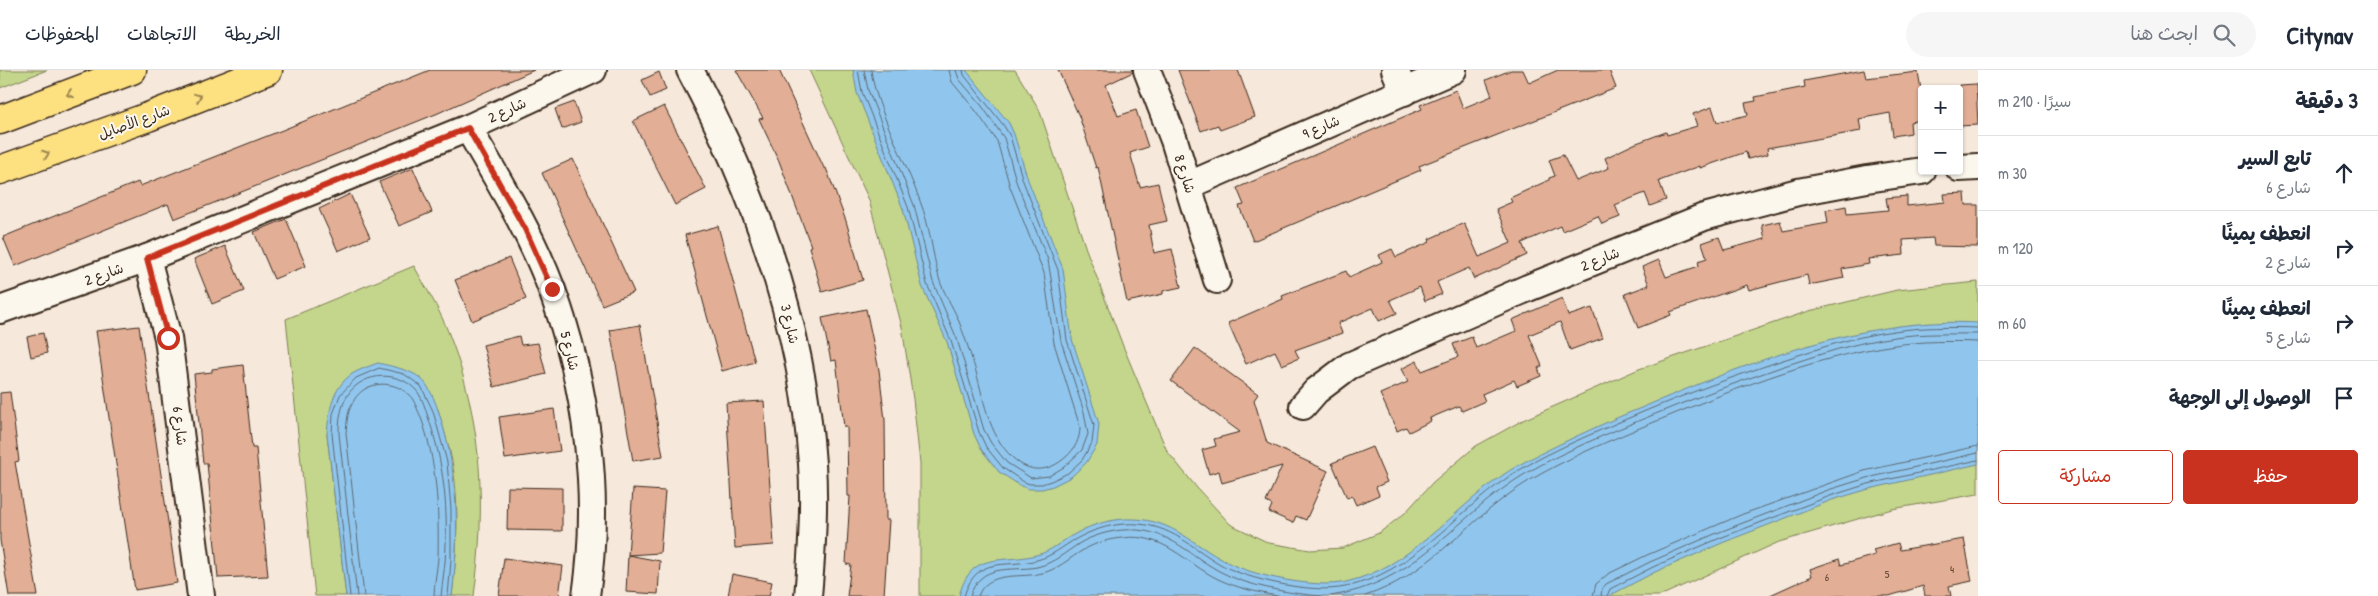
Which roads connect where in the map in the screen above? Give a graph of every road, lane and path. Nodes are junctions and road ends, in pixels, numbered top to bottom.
1 (132, 70) edge
2 (268, 70) edge
3 (594, 70) edge
4 (690, 70) edge
5 (1147, 70) edge
6 (1453, 70) edge
7 (1399, 81) edge
8 (0, 120) edge
9 (468, 128) junction
10 (1978, 167) edge
11 (1963, 168) edge
12 (0, 170) edge
13 (1918, 172) edge
14 (1189, 185) junction
15 (147, 258) junction
16 (1217, 280) dead end
17 (0, 310) edge
18 (1303, 406) dead end
19 (201, 596) edge
20 (586, 596) edge
21 (808, 596) edge

1 -> 8 main road
12 -> 2 main road, شارع الأصايل
3 - 9 street, شارع 2
4 - 21 street, شارع 3
5 - 14 street, شارع 8
6 - 7 street, شارع 9
7 - 14 street, شارع 9
9 - 15 street, شارع 2
9 - 20 street, شارع 5
10 - 11 street
13 - 18 street, شارع 2
14 - 16 street, شارع 8
15 - 17 street, شارع 2
15 - 19 street, شارع 6

